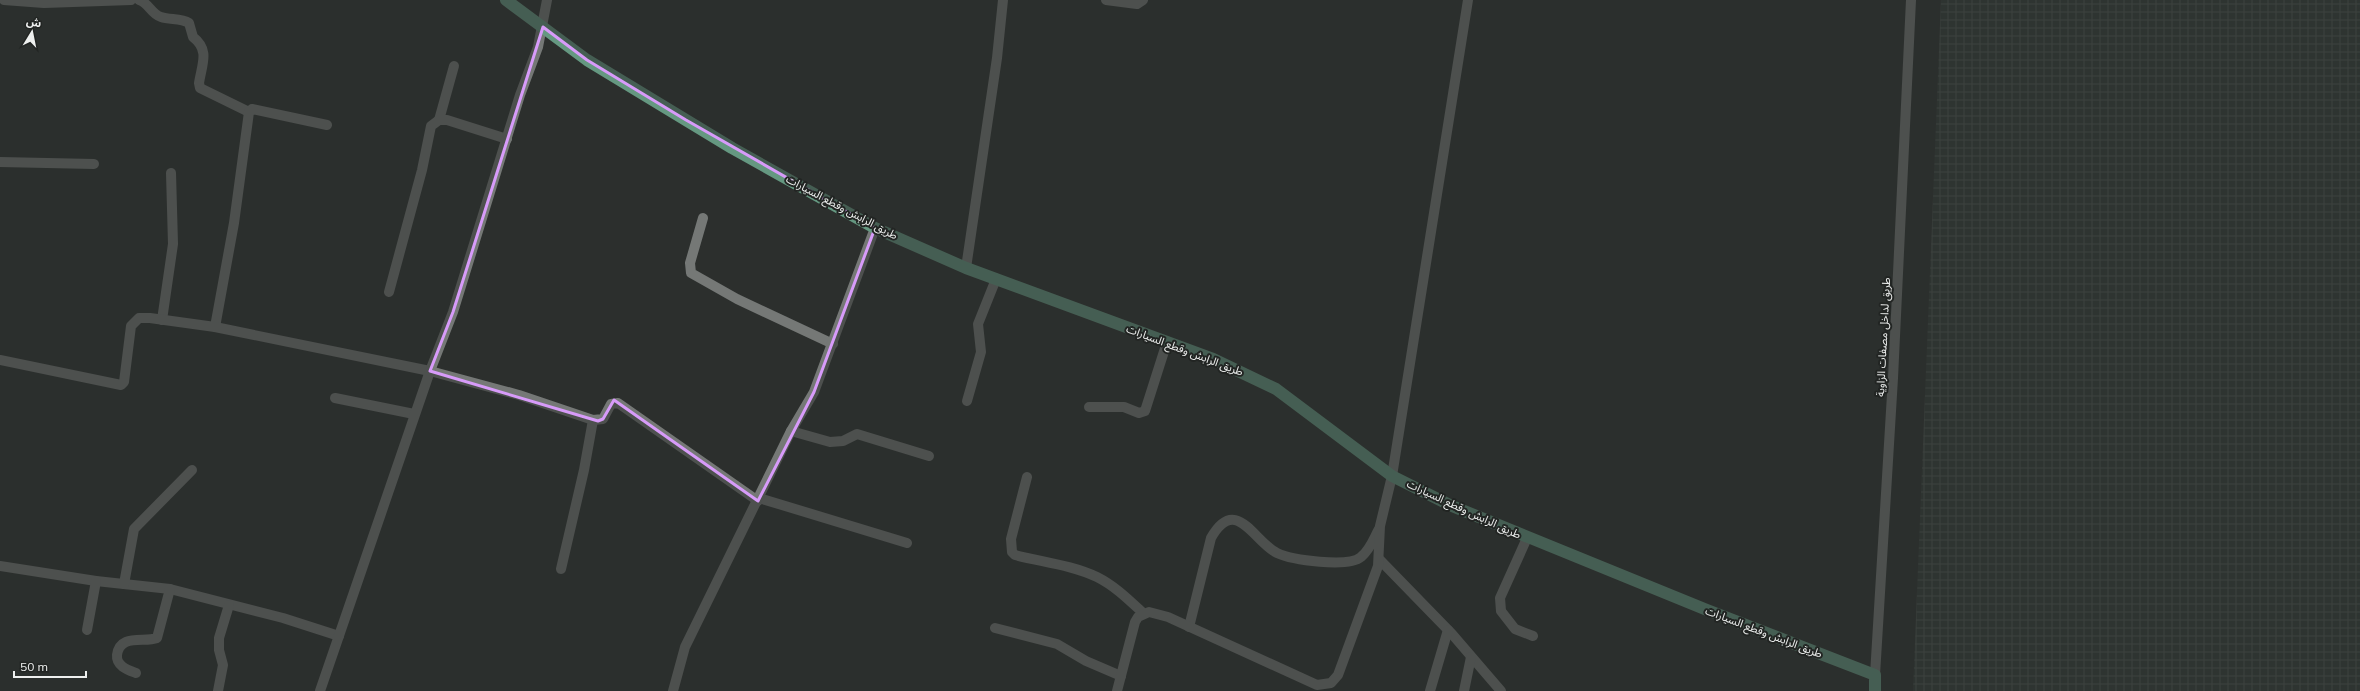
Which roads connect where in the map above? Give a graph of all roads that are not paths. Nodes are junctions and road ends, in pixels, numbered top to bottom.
1 (4, 0) edge
2 (131, 0) edge
3 (139, 0) edge
4 (506, 0) edge
5 (547, 0) edge
6 (1003, 0) edge
7 (1106, 0) edge
8 (1143, 0) edge
9 (1468, 0) edge
10 (1911, 0) edge
11 (543, 27) junction
12 (454, 66) dead end
13 (249, 112) junction
14 (439, 120) junction
15 (328, 125) dead end
16 (507, 139) junction
17 (0, 162) edge
18 (94, 164) dead end
19 (171, 173) dead end
20 (703, 218) dead end
21 (875, 228) junction
22 (966, 268) junction
23 (996, 279) junction
24 (389, 292) dead end
25 (162, 320) junction
26 (215, 327) junction
27 (1167, 342) junction
28 (833, 344) junction
29 (0, 360) edge
30 (430, 371) junction
31 (336, 398) dead end
32 (967, 401) dead end
33 (1089, 407) dead end
34 (414, 414) junction
35 (593, 420) junction
36 (791, 431) junction
37 (929, 456) dead end
38 (192, 470) dead end
39 (1392, 476) junction
40 (1026, 477) dead end
41 (758, 499) junction
42 (1380, 526) junction
43 (1527, 538) junction
44 (907, 543) dead end
45 (1380, 560) junction
46 (0, 566) edge
47 (560, 569) dead end
48 (96, 581) junction
49 (124, 584) junction
50 (170, 589) junction
51 (229, 605) junction
52 (1143, 614) junction
53 (1189, 627) junction
54 (996, 628) dead end
55 (87, 630) dead end
56 (1448, 630) junction
57 (339, 636) junction
58 (1533, 636) dead end
59 (1471, 657) junction
60 (136, 673) dead end
61 (1875, 675) junction
62 (1122, 676) junction
63 (218, 691) edge
64 (320, 691) edge
65 (673, 691) edge
66 (1117, 691) edge
67 (1430, 691) edge
68 (1464, 691) edge
69 (1500, 691) edge
70 (1875, 691) edge

1 - 2 street
3 - 13 street
4 - 11 main road, طريق الرابش وقطع السيارات
5 - 11 street
6 - 22 street
7 - 8 street
9 - 39 street
10 - 61 street, طريق لداخل مصفات الزاوية
11 - 16 street
11 - 21 main road, طريق الرابش وقطع السيارات
12 - 14 street
13 - 15 street
13 - 26 street
14 - 16 street
14 - 24 street
16 - 30 street
17 - 18 street
19 - 25 street
20 - 28 street
21 - 22 main road, طريق الرابش وقطع السيارات
21 - 28 street
22 - 23 main road, طريق الرابش وقطع السيارات
23 - 27 main road, طريق الرابش وقطع السيارات
23 - 32 street
25 - 26 street
25 - 29 street
26 - 30 street
27 - 33 street
27 - 39 main road, طريق الرابش وقطع السيارات
28 - 36 street
30 - 34 street
30 - 35 street
31 - 34 street
34 - 57 street
35 - 41 street
35 - 47 street
36 - 37 street
36 - 41 street
38 - 49 street
39 - 42 street
39 - 43 main road, طريق الرابش وقطع السيارات
40 - 52 street
41 - 44 street
41 - 65 street
42 - 45 street
42 - 53 street
43 - 58 street
43 - 61 main road, طريق الرابش وقطع السيارات
45 - 53 street
45 - 56 street
46 - 48 street
48 - 49 street
48 - 55 street
49 - 50 street
50 - 51 street
50 - 60 street
51 - 57 street
51 - 63 street
52 - 53 street
52 - 62 street
54 - 62 street
56 - 59 street
56 - 67 street
57 - 64 street
59 - 68 street
59 - 69 street
61 - 70 main road
62 - 66 street

